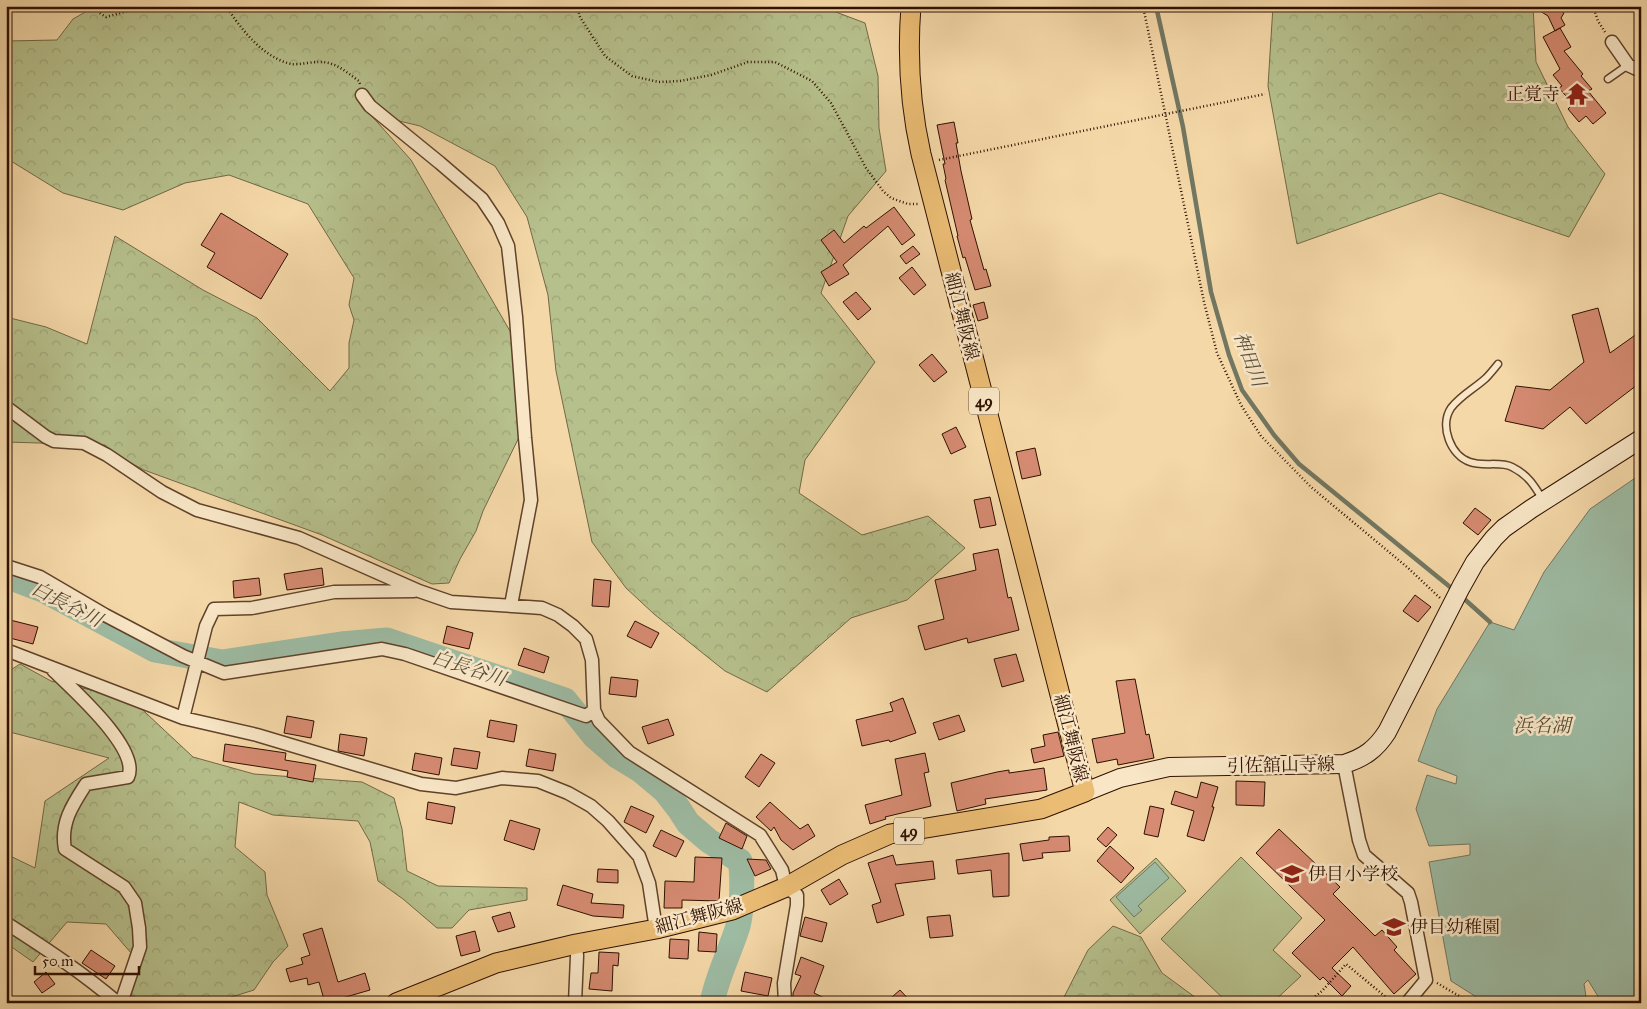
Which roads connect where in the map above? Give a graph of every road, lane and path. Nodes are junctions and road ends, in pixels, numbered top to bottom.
1 (92, 6) edge
2 (146, 6) edge
3 (226, 6) edge
4 (577, 6) edge
5 (912, 6) edge
6 (1143, 6) edge
7 (1593, 6) edge
8 (1612, 42) joint
9 (1628, 66) junction
10 (1641, 71) edge
11 (1608, 79) dead end
12 (1265, 94) dead end
13 (362, 95) joint
14 (1166, 115) junction
15 (923, 164) junction
16 (933, 203) junction
17 (1498, 364) dead end
18 (6, 407) edge
19 (1641, 439) edge
20 (1545, 501) junction
21 (6, 566) edge
22 (419, 591) junction
23 (511, 606) junction
24 (1452, 606) junction
25 (6, 650) edge
26 (197, 663) junction
27 (48, 666) junction
28 (594, 710) junction
29 (183, 718) junction
30 (1344, 764) junction
31 (1085, 792) junction
32 (786, 888) junction
33 (6, 923) edge
34 (656, 929) junction
35 (576, 944) junction
36 (120, 1003) edge
37 (396, 1003) edge
38 (575, 1003) edge
39 (785, 1003) edge
40 (1307, 1003) edge
41 (1393, 1003) edge
42 (1407, 1003) edge

1 - 2 path
3 - 13 path
4 - 16 path
5 - 15 main road, 細江舞阪線 / 49
6 - 14 path
7 - 8 path
8 - 9 street
9 - 10 street
9 - 11 lane
12 - 14 path
13 - 23 street
14 - 15 path
14 - 24 path
15 - 16 main road, 細江舞阪線 / 49
16 - 31 main road, 細江舞阪線 / 49
17 - 20 lane
18 - 22 street
19 - 20 main road
20 - 24 main road, 引佐舘山寺線
21 - 26 street
22 - 23 street
22 - 26 street
23 - 28 street
24 - 30 main road, 引佐舘山寺線
25 - 27 street
26 - 28 street
26 - 29 street
27 - 29 street
27 - 36 street
28 - 32 street
29 - 34 street
30 - 31 main road, 引佐舘山寺線
30 - 42 street
31 - 32 main road, 細江舞阪線 / 49
32 - 34 main road, 細江舞阪線 / 49
32 - 39 street
33 - 36 street
34 - 35 main road, 細江舞阪線 / 49
35 - 37 main road, 細江舞阪線 / 49
35 - 38 street
40 - 41 path

